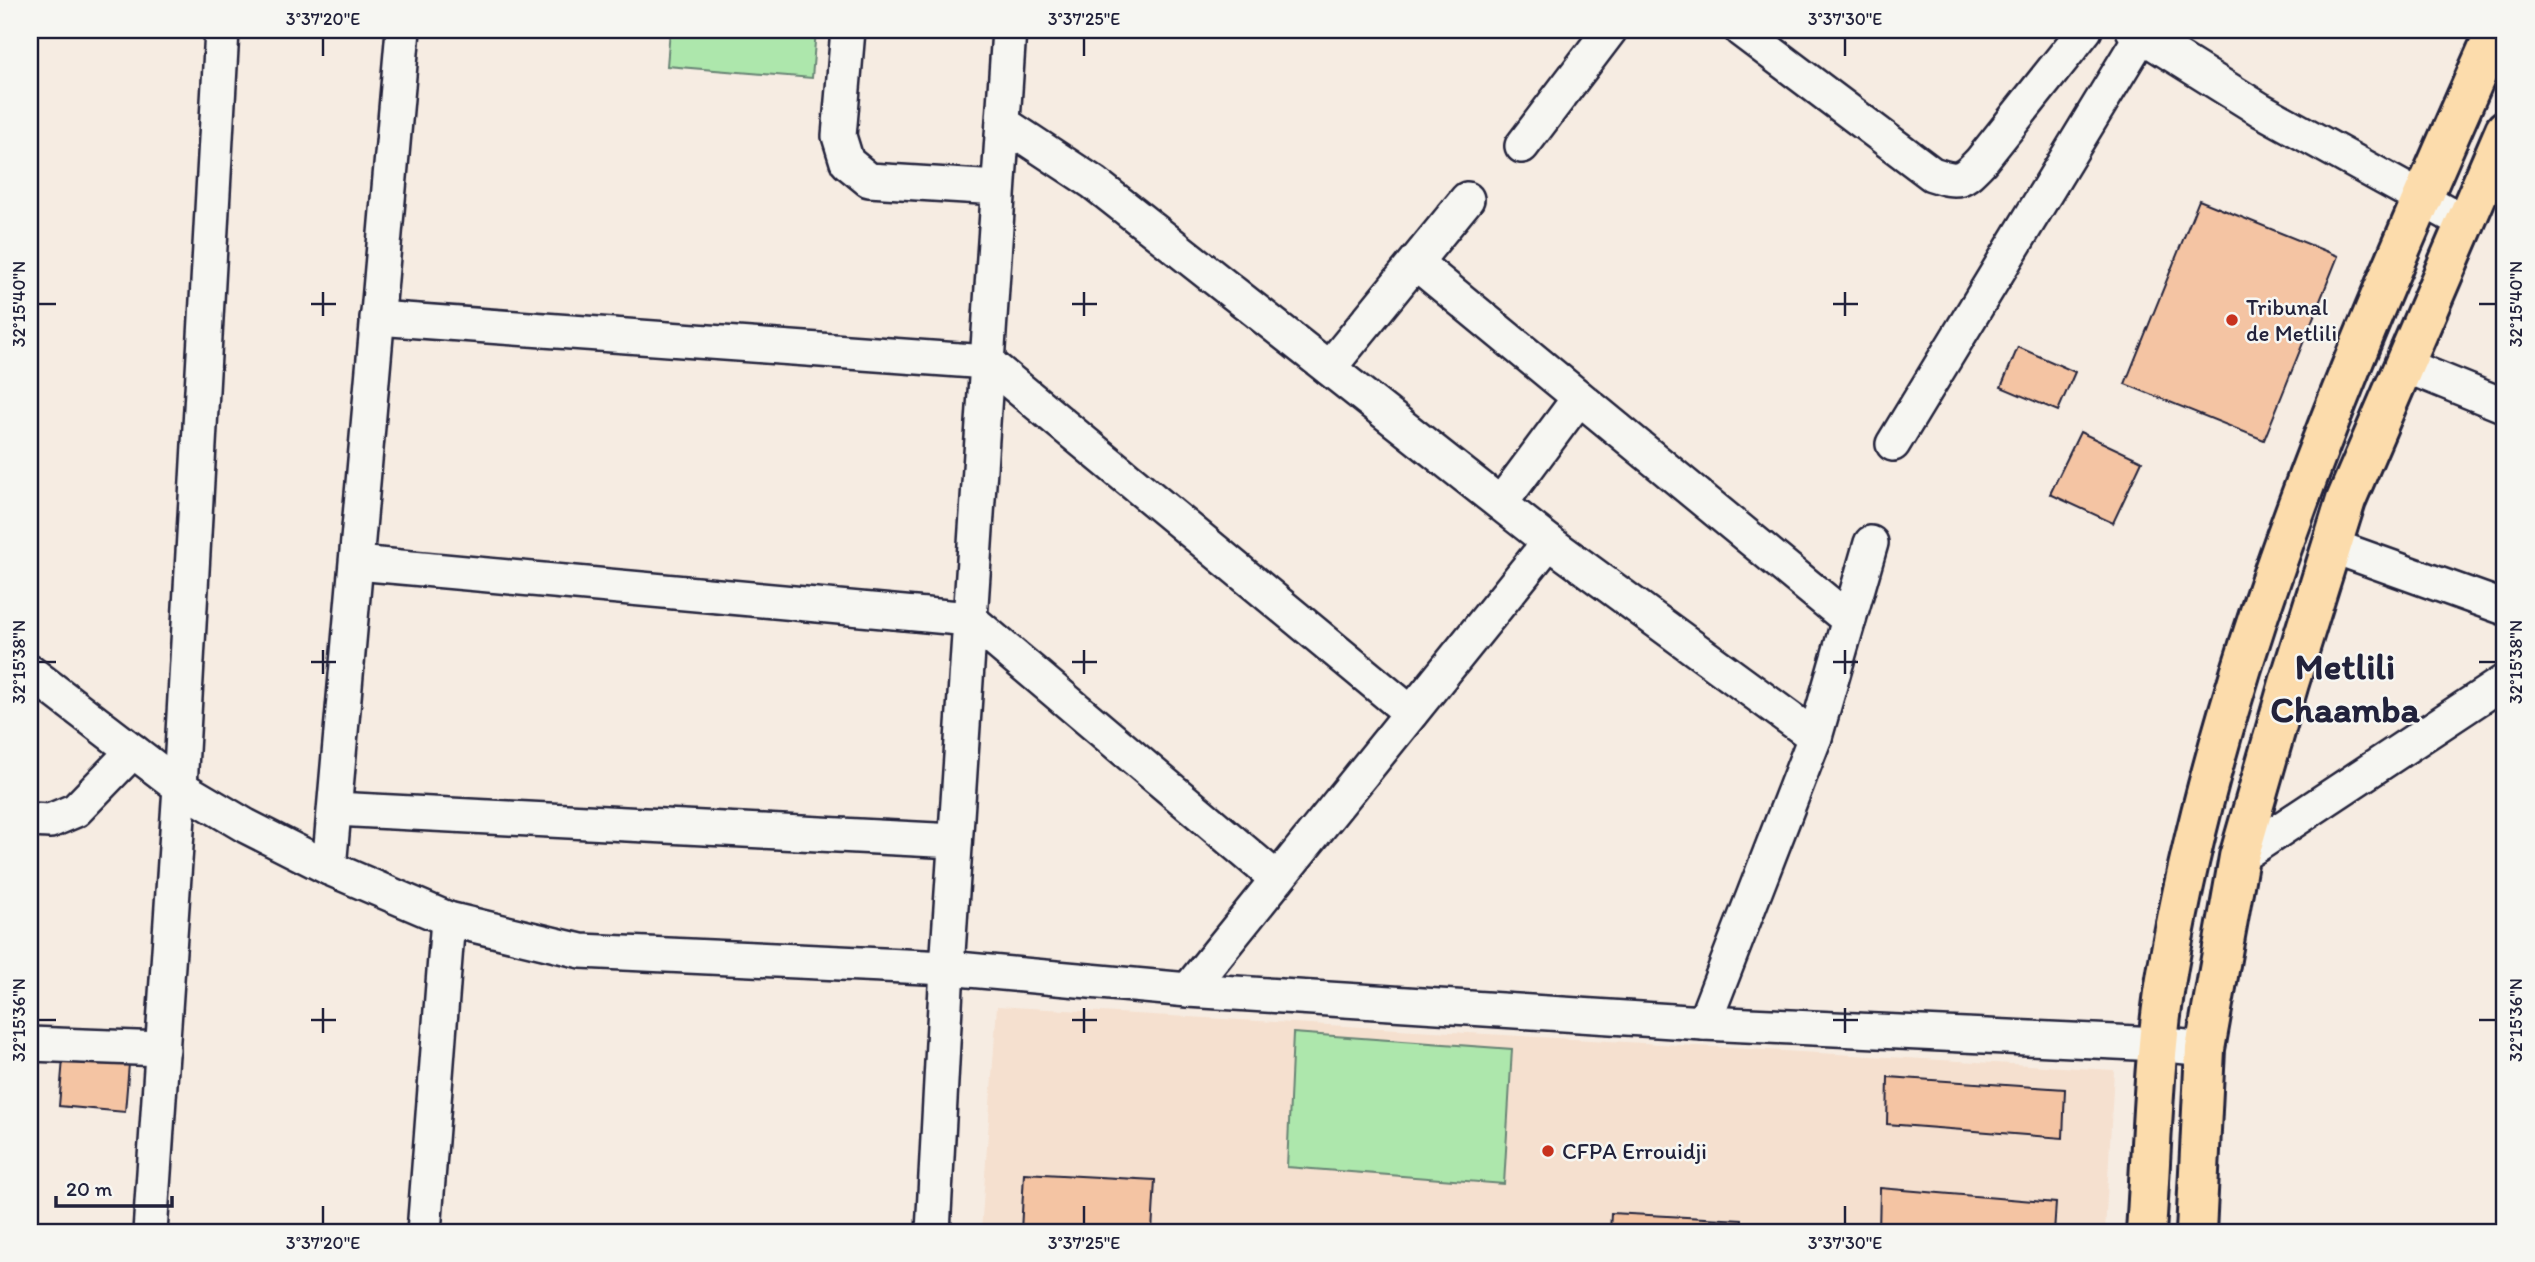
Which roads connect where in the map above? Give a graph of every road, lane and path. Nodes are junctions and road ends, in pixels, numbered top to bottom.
1 (222, 30) edge
2 (403, 30) edge
3 (848, 30) edge
4 (1611, 30) edge
5 (1741, 30) edge
6 (2085, 30) edge
7 (2497, 30) edge
8 (1015, 33) edge
9 (2137, 33) edge
10 (1003, 123) junction
11 (2505, 131) edge
12 (1522, 146) dead end
13 (998, 188) junction
14 (2423, 198) junction
15 (1467, 200) dead end
16 (2466, 223) junction
17 (1416, 263) junction
18 (377, 318) junction
19 (987, 362) junction
20 (2404, 365) junction
21 (1329, 368) junction
22 (1579, 398) junction
23 (2505, 405) edge
24 (1893, 444) dead end
25 (1501, 503) junction
26 (1549, 542) junction
27 (1871, 542) dead end
28 (2332, 547) junction
29 (357, 563) junction
30 (2505, 608) edge
31 (970, 619) junction
32 (1849, 620) junction
33 (30, 672) edge
34 (2505, 681) edge
35 (1412, 713) junction
36 (1815, 737) junction
37 (133, 751) junction
38 (180, 787) junction
39 (335, 809) junction
40 (30, 820) edge
41 (955, 841) junction
42 (2239, 857) junction
43 (329, 868) junction
44 (1277, 879) junction
45 (448, 919) junction
46 (947, 968) junction
47 (1188, 989) junction
48 (1704, 1023) junction
49 (30, 1044) edge
50 (2158, 1044) junction
51 (163, 1049) junction
52 (2206, 1049) junction
53 (150, 1232) edge
54 (424, 1232) edge
55 (933, 1232) edge
56 (2146, 1232) edge
57 (2196, 1232) edge

1 - 38 street
2 - 18 street
3 - 13 street
4 - 12 street
5 - 6 street
7 - 14 main road
8 - 10 street
9 - 14 street
9 - 24 street
10 - 13 street
10 - 21 street
11 - 16 main road
13 - 19 street
14 - 16 street
14 - 50 main road
15 - 17 street
16 - 20 main road
17 - 21 street
17 - 22 street
18 - 19 street
18 - 29 street
19 - 31 street
19 - 35 street
20 - 23 street
20 - 28 main road
21 - 25 street
22 - 25 street
22 - 32 street
25 - 26 street
26 - 35 street
26 - 36 street
27 - 32 street
28 - 30 street
28 - 42 main road
29 - 31 street
29 - 39 street
31 - 41 street
31 - 44 street
32 - 36 street
33 - 37 street
34 - 42 street
35 - 44 street
36 - 48 street
37 - 38 street
37 - 40 street
38 - 43 street
38 - 51 street
39 - 41 street
39 - 43 street
41 - 46 street
42 - 52 main road
43 - 45 street
44 - 47 street
45 - 46 street
45 - 54 street
46 - 47 street
46 - 55 street
47 - 48 street
48 - 50 street
49 - 51 street
50 - 52 street
50 - 56 main road
51 - 53 street
52 - 57 main road

